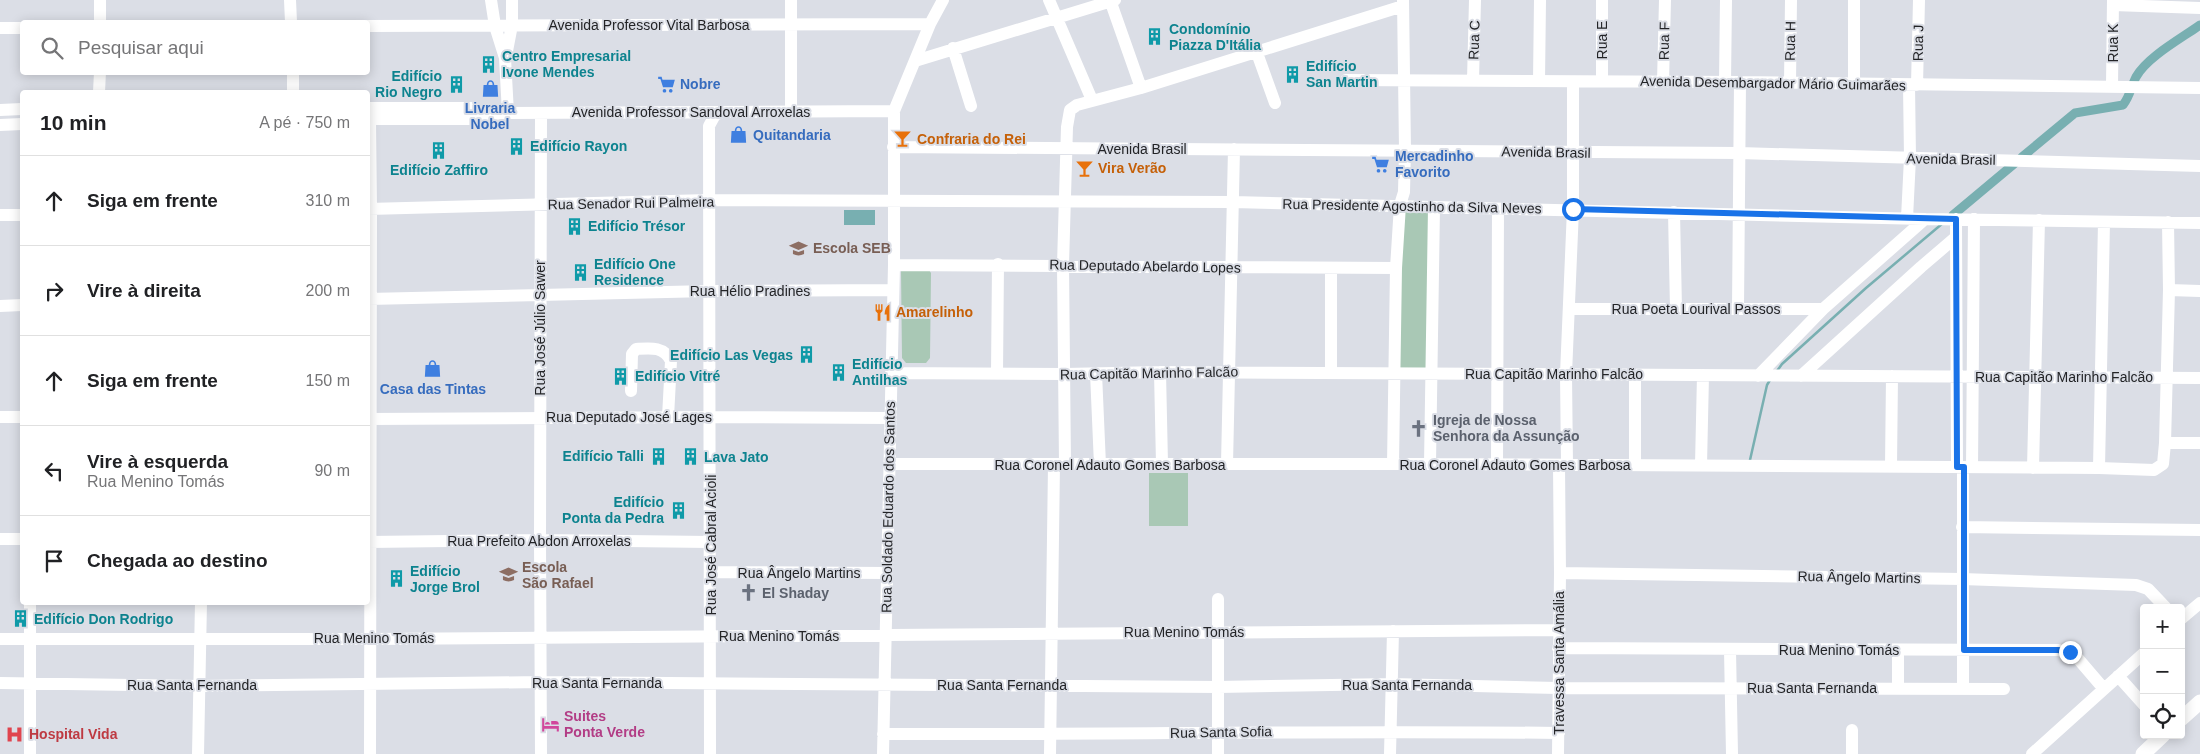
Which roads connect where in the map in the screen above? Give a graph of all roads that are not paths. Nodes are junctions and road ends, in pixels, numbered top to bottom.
1 (100, 0) edge
2 (290, 0) edge
3 (491, 0) edge
4 (512, 0) edge
5 (790, 0) edge
6 (944, 0) edge
7 (1049, 0) edge
8 (1112, 0) edge
9 (1475, 0) edge
10 (1540, 0) edge
11 (1602, 0) edge
12 (1664, 0) edge
13 (1726, 0) edge
14 (1791, 0) edge
15 (1854, 0) edge
16 (1919, 0) edge
17 (1403, 3) edge
18 (2113, 3) edge
19 (2200, 8) edge
20 (1056, 17) junction
21 (100, 20) edge
22 (291, 20) edge
23 (930, 24) junction
24 (512, 25) junction
25 (790, 25) junction
26 (370, 26) edge
27 (495, 26) junction
28 (0, 28) edge
29 (20, 28) edge
30 (952, 48) junction
31 (1257, 53) junction
32 (505, 58) junction
33 (915, 61) junction
34 (100, 75) edge
35 (293, 75) edge
36 (1402, 79) junction
37 (1346, 80) dead end
38 (1472, 80) junction
39 (1539, 81) junction
40 (1602, 81) junction
41 (1573, 82) junction
42 (1663, 82) junction
43 (1725, 82) junction
44 (1740, 82) junction
45 (1790, 83) junction
46 (1854, 84) junction
47 (1913, 85) junction
48 (2112, 86) junction
49 (1141, 88) junction
50 (2200, 88) edge
51 (99, 90) edge
52 (293, 90) edge
53 (1092, 100) junction
54 (1275, 103) dead end
55 (971, 106) dead end
56 (20, 109) edge
57 (0, 110) edge
58 (791, 111) junction
59 (894, 111) junction
60 (694, 112) junction
61 (722, 112) junction
62 (508, 113) junction
63 (541, 113) junction
64 (370, 114) edge
65 (20, 124) edge
66 (0, 125) edge
67 (709, 126) junction
68 (893, 147) junction
69 (1066, 149) junction
70 (1234, 149) junction
71 (1405, 150) junction
72 (1572, 153) junction
73 (1739, 153) junction
74 (1910, 158) junction
75 (2200, 166) edge
76 (709, 200) junction
77 (894, 200) junction
78 (1066, 201) junction
79 (1233, 202) junction
80 (540, 205) junction
81 (1400, 205) junction
82 (1434, 207) junction
83 (370, 209) edge
84 (1498, 209) junction
85 (1573, 209) junction
86 (1674, 212) junction
87 (1739, 214) junction
88 (0, 215) edge
89 (20, 215) edge
90 (1907, 218) junction
91 (1925, 219) junction
92 (1956, 219) junction
93 (1974, 219) junction
94 (2039, 220) junction
95 (2104, 222) junction
96 (2168, 222) junction
97 (2200, 223) edge
98 (1956, 237) junction
99 (998, 264) junction
100 (894, 265) junction
101 (1063, 265) junction
102 (1231, 267) junction
103 (1331, 268) junction
104 (1396, 268) junction
105 (893, 290) junction
106 (2169, 290) junction
107 (709, 291) junction
108 (2200, 291) edge
109 (540, 294) junction
110 (370, 299) edge
111 (20, 305) edge
112 (0, 306) edge
113 (1738, 308) junction
114 (1676, 309) junction
115 (1824, 309) junction
116 (1569, 310) junction
117 (1160, 372) junction
118 (1229, 372) junction
119 (1331, 372) junction
120 (891, 373) junction
121 (908, 373) junction
122 (997, 373) junction
123 (1096, 373) junction
124 (1497, 373) junction
125 (1065, 374) junction
126 (1433, 374) junction
127 (1566, 374) junction
128 (1395, 375) junction
129 (1634, 375) junction
130 (1703, 375) junction
131 (1758, 376) junction
132 (1801, 376) junction
133 (1892, 376) junction
134 (1974, 376) junction
135 (1956, 377) junction
136 (2035, 377) junction
137 (2101, 377) junction
138 (2166, 377) junction
139 (2200, 378) edge
140 (891, 387) junction
141 (631, 391) dead end
142 (0, 417) edge
143 (20, 417) edge
144 (668, 417) junction
145 (711, 417) junction
146 (541, 418) junction
147 (874, 418) junction
148 (890, 418) junction
149 (370, 419) edge
150 (2166, 443) junction
151 (2200, 443) edge
152 (890, 464) junction
153 (1162, 464) junction
154 (1227, 464) junction
155 (1393, 464) junction
156 (1430, 464) junction
157 (1059, 465) junction
158 (1100, 465) junction
159 (1497, 465) junction
160 (1563, 465) junction
161 (1634, 465) junction
162 (1701, 465) junction
163 (1891, 466) junction
164 (1964, 467) junction
165 (2033, 468) junction
166 (2099, 468) junction
167 (1962, 527) junction
168 (2200, 530) edge
169 (0, 539) edge
170 (20, 539) edge
171 (540, 540) junction
172 (370, 542) edge
173 (711, 542) junction
174 (710, 572) junction
175 (887, 573) junction
176 (1560, 573) junction
177 (1962, 579) junction
178 (1218, 599) dead end
179 (2200, 602) edge
180 (2163, 604) edge
181 (30, 605) edge
182 (201, 605) edge
183 (2185, 616) edge
184 (1558, 630) junction
185 (1393, 631) junction
186 (1218, 632) junction
187 (1052, 634) junction
188 (885, 635) junction
189 (710, 636) junction
190 (540, 637) junction
191 (0, 639) edge
192 (30, 639) junction
193 (200, 639) junction
194 (371, 639) junction
195 (1558, 648) junction
196 (1730, 650) junction
197 (1898, 650) junction
198 (1964, 650) junction
199 (2140, 657) edge
200 (2118, 676) junction
201 (541, 682) junction
202 (0, 683) edge
203 (29, 683) junction
204 (710, 683) junction
205 (371, 684) junction
206 (884, 684) junction
207 (1392, 684) junction
208 (1051, 685) junction
209 (199, 686) junction
210 (1218, 686) junction
211 (1558, 688) junction
212 (1732, 688) junction
213 (1898, 688) junction
214 (1963, 688) junction
215 (2004, 689) dead end
216 (2104, 689) junction
217 (2140, 701) edge
218 (2200, 702) edge
219 (2185, 715) edge
220 (1852, 730) dead end
221 (1390, 731) junction
222 (1218, 732) junction
223 (1559, 733) junction
224 (883, 734) junction
225 (1051, 735) junction
226 (2159, 739) edge
227 (30, 754) edge
228 (198, 754) edge
229 (370, 754) edge
230 (542, 754) edge
231 (710, 754) edge
232 (883, 754) edge
233 (1050, 754) edge
234 (1218, 754) edge
235 (1390, 754) edge
236 (1558, 754) edge
237 (1732, 754) edge
238 (1852, 754) edge
239 (2032, 754) edge
240 (2143, 754) edge

1 - 21 street
2 - 22 street
3 - 27 street
4 - 24 street
5 - 25 street
6 - 23 street
7 - 20 street
8 - 20 street
8 - 49 street
9 - 38 street, Rua C
10 - 39 street
11 - 40 street, Rua E
12 - 42 street, Rua F
13 - 43 street
14 - 45 street, Rua H
15 - 46 street
16 - 47 street, Rua J
17 - 31 street
17 - 36 street
18 - 19 street
18 - 48 street, Rua K
20 - 30 street
20 - 53 street
23 - 25 street, Avenida Professor Vital Barbosa
23 - 33 street
24 - 25 street, Avenida Professor Vital Barbosa
24 - 27 street, Avenida Professor Vital Barbosa
24 - 32 street
25 - 58 street
26 - 27 street, Avenida Professor Vital Barbosa
27 - 32 street
28 - 29 street
30 - 33 street
30 - 55 street
31 - 49 street
31 - 54 street
32 - 62 street
33 - 59 street
34 - 51 street
35 - 52 street
36 - 37 street, Avenida Desembargador Mário Guimarães
36 - 38 street, Avenida Desembargador Mário Guimarães
36 - 71 street
38 - 39 street, Avenida Desembargador Mário Guimarães
39 - 41 street, Avenida Desembargador Mário Guimarães
40 - 41 street, Avenida Desembargador Mário Guimarães
40 - 42 street, Avenida Desembargador Mário Guimarães
41 - 72 street, Travessa Santa Amália
42 - 43 street, Avenida Desembargador Mário Guimarães
43 - 44 street, Avenida Desembargador Mário Guimarães
44 - 45 street, Avenida Desembargador Mário Guimarães
44 - 73 street
45 - 46 street, Avenida Desembargador Mário Guimarães
46 - 47 street, Avenida Desembargador Mário Guimarães
47 - 48 street, Avenida Desembargador Mário Guimarães
47 - 74 street, Rua J
48 - 50 street, Avenida Desembargador Mário Guimarães
49 - 53 street
53 - 69 street
56 - 57 street
58 - 59 street, Avenida Professor Sandoval Arroxelas
58 - 61 street, Avenida Professor Sandoval Arroxelas
59 - 68 street, Rua Soldado Eduardo dos Santos
60 - 61 street, Avenida Professor Sandoval Arroxelas
60 - 63 street, Avenida Professor Sandoval Arroxelas
60 - 67 street
61 - 67 street
62 - 63 street, Avenida Professor Sandoval Arroxelas
62 - 64 street, Avenida Professor Sandoval Arroxelas
63 - 80 street, Rua José Júlio Sawer
65 - 66 street
67 - 76 street, Rua José Cabral Acioli
68 - 69 street, Avenida Brasil
68 - 77 street, Rua Soldado Eduardo dos Santos
69 - 70 street, Avenida Brasil
69 - 78 street
70 - 71 street, Avenida Brasil
70 - 79 street
71 - 72 street, Avenida Brasil
71 - 81 street
72 - 73 street, Avenida Brasil
72 - 85 street, Travessa Santa Amália
73 - 74 street, Avenida Brasil
73 - 87 street
74 - 75 street, Avenida Brasil
74 - 90 street, Rua J
76 - 77 street, Rua Senador Rui Palmeira
76 - 80 street, Rua Senador Rui Palmeira
76 - 107 street, Rua José Cabral Acioli
77 - 78 street, Rua Presidente Agostinho da Silva Neves
77 - 100 street, Rua Soldado Eduardo dos Santos
78 - 79 street, Rua Presidente Agostinho da Silva Neves
78 - 101 street
79 - 81 street, Rua Presidente Agostinho da Silva Neves
79 - 102 street
80 - 83 street, Rua Senador Rui Palmeira
80 - 109 street, Rua José Júlio Sawer
81 - 82 street, Rua Presidente Agostinho da Silva Neves
81 - 104 street
82 - 84 street, Rua Presidente Agostinho da Silva Neves
82 - 126 street
84 - 85 street, Rua Presidente Agostinho da Silva Neves
84 - 124 street
85 - 86 street, Rua Presidente Agostinho da Silva Neves
85 - 116 street, Travessa Santa Amália
86 - 87 street, Rua Presidente Agostinho da Silva Neves
86 - 114 street
87 - 90 street, Rua Presidente Agostinho da Silva Neves
87 - 113 street
88 - 89 street
90 - 91 street, Rua Presidente Agostinho da Silva Neves
91 - 92 street, Rua Presidente Agostinho da Silva Neves
91 - 115 street
92 - 93 street, Rua Presidente Agostinho da Silva Neves
92 - 98 street
93 - 94 street, Rua Presidente Agostinho da Silva Neves
93 - 134 street
94 - 95 street, Rua Presidente Agostinho da Silva Neves
94 - 136 street
95 - 96 street, Rua Presidente Agostinho da Silva Neves
95 - 137 street
96 - 97 street, Rua Presidente Agostinho da Silva Neves
96 - 106 street
98 - 132 street
98 - 135 street
99 - 100 street, Rua Deputado Abelardo Lopes
99 - 101 street, Rua Deputado Abelardo Lopes
99 - 122 street
100 - 105 street, Rua Soldado Eduardo dos Santos
101 - 102 street, Rua Deputado Abelardo Lopes
101 - 125 street
102 - 103 street, Rua Deputado Abelardo Lopes
102 - 118 street
103 - 104 street, Rua Deputado Abelardo Lopes
103 - 119 street
104 - 128 street
105 - 107 street, Rua Hélio Pradines
105 - 120 street, Rua Soldado Eduardo dos Santos
106 - 108 street
106 - 138 street
107 - 109 street, Rua Hélio Pradines
107 - 145 street, Rua José Cabral Acioli
109 - 110 street, Rua Hélio Pradines
109 - 146 street, Rua José Júlio Sawer
111 - 112 street
113 - 114 street, Rua Poeta Lourival Passos
113 - 115 street, Rua Poeta Lourival Passos
114 - 116 street, Rua Poeta Lourival Passos
115 - 131 street
116 - 127 street, Travessa Santa Amália
117 - 118 street, Rua Capitão Marinho Falcão
117 - 123 street, Rua Capitão Marinho Falcão
117 - 153 street
118 - 119 street, Rua Capitão Marinho Falcão
118 - 154 street
119 - 128 street, Rua Capitão Marinho Falcão
120 - 121 street, Rua Capitão Marinho Falcão
120 - 140 street, Rua Soldado Eduardo dos Santos
120 - 147 street
121 - 122 street, Rua Capitão Marinho Falcão
121 - 140 street
122 - 125 street, Rua Capitão Marinho Falcão
123 - 125 street, Rua Capitão Marinho Falcão
123 - 158 street
124 - 126 street, Rua Capitão Marinho Falcão
124 - 127 street, Rua Capitão Marinho Falcão
124 - 159 street
125 - 157 street
126 - 128 street, Rua Capitão Marinho Falcão
126 - 156 street
127 - 129 street, Rua Capitão Marinho Falcão
127 - 160 street, Travessa Santa Amália
128 - 155 street
129 - 130 street, Rua Capitão Marinho Falcão
129 - 161 street
130 - 131 street, Rua Capitão Marinho Falcão
130 - 162 street
131 - 132 street, Rua Capitão Marinho Falcão
132 - 133 street, Rua Capitão Marinho Falcão
133 - 135 street, Rua Capitão Marinho Falcão
133 - 163 street
134 - 135 street, Rua Capitão Marinho Falcão
134 - 136 street, Rua Capitão Marinho Falcão
134 - 164 street
135 - 164 street
136 - 137 street, Rua Capitão Marinho Falcão
136 - 165 street
137 - 138 street, Rua Capitão Marinho Falcão
137 - 166 street
138 - 139 street, Rua Capitão Marinho Falcão
138 - 150 street
140 - 148 street, Rua Soldado Eduardo dos Santos
141 - 144 street
142 - 143 street
144 - 145 street, Rua Deputado José Lages
144 - 146 street, Rua Deputado José Lages
145 - 147 street, Rua Deputado José Lages
145 - 173 street, Rua José Cabral Acioli
146 - 149 street, Rua Deputado José Lages
146 - 171 street, Rua José Júlio Sawer
147 - 148 street, Rua Deputado José Lages
148 - 152 street, Rua Soldado Eduardo dos Santos
150 - 151 street
150 - 166 street, Rua Coronel Adauto Gomes Barbosa
152 - 157 street, Rua Coronel Adauto Gomes Barbosa
152 - 175 street, Rua Soldado Eduardo dos Santos
153 - 154 street, Rua Coronel Adauto Gomes Barbosa
153 - 158 street, Rua Coronel Adauto Gomes Barbosa
154 - 155 street, Rua Coronel Adauto Gomes Barbosa
155 - 156 street, Rua Coronel Adauto Gomes Barbosa
156 - 159 street, Rua Coronel Adauto Gomes Barbosa
157 - 158 street, Rua Coronel Adauto Gomes Barbosa
157 - 187 street
159 - 160 street, Rua Coronel Adauto Gomes Barbosa
160 - 161 street, Rua Coronel Adauto Gomes Barbosa
160 - 176 street, Travessa Santa Amália
161 - 162 street, Rua Coronel Adauto Gomes Barbosa
162 - 163 street, Rua Coronel Adauto Gomes Barbosa
163 - 164 street, Rua Coronel Adauto Gomes Barbosa
164 - 165 street, Rua Coronel Adauto Gomes Barbosa
164 - 167 street
165 - 166 street, Rua Coronel Adauto Gomes Barbosa
167 - 168 street
167 - 177 street
169 - 170 street
171 - 172 street, Rua Prefeito Abdon Arroxelas
171 - 173 street, Rua Prefeito Abdon Arroxelas
171 - 190 street, Rua José Júlio Sawer
172 - 194 street
173 - 174 street, Rua José Cabral Acioli
174 - 175 street, Rua Ângelo Martins
174 - 189 street, Rua José Cabral Acioli
175 - 188 street, Rua Soldado Eduardo dos Santos
176 - 177 street, Rua Ângelo Martins
176 - 184 street, Travessa Santa Amália
177 - 180 street, Rua Ângelo Martins
177 - 198 street
178 - 186 street
179 - 183 street
181 - 192 street
182 - 193 street
184 - 185 street, Rua Menino Tomás
184 - 195 street, Travessa Santa Amália
185 - 186 street, Rua Menino Tomás
185 - 207 street
186 - 187 street, Rua Menino Tomás
186 - 210 street
187 - 188 street, Rua Menino Tomás
187 - 208 street
188 - 189 street, Rua Menino Tomás
188 - 206 street, Rua Soldado Eduardo dos Santos
189 - 190 street, Rua Menino Tomás
189 - 204 street, Rua José Cabral Acioli
190 - 194 street, Rua Menino Tomás
190 - 201 street, Rua José Júlio Sawer
191 - 192 street, Rua Menino Tomás
192 - 193 street, Rua Menino Tomás
192 - 203 street
193 - 194 street, Rua Menino Tomás
193 - 209 street
194 - 205 street
195 - 196 street, Rua Menino Tomás
195 - 211 street, Travessa Santa Amália
196 - 197 street, Rua Menino Tomás
196 - 212 street
197 - 198 street, Rua Menino Tomás
197 - 213 street
198 - 214 street
198 - 216 street, Rua Menino Tomás
199 - 200 street
200 - 216 street
200 - 217 street
201 - 204 street, Rua Santa Fernanda
201 - 205 street, Rua Santa Fernanda
201 - 230 street, Rua José Júlio Sawer
202 - 203 street, Rua Santa Fernanda
203 - 209 street, Rua Santa Fernanda
203 - 227 street
204 - 206 street, Rua Santa Fernanda
204 - 231 street, Rua José Cabral Acioli
205 - 209 street, Rua Santa Fernanda
205 - 229 street
206 - 208 street, Rua Santa Fernanda
206 - 224 street, Rua Soldado Eduardo dos Santos
207 - 210 street, Rua Santa Fernanda
207 - 211 street, Rua Santa Fernanda
207 - 221 street
208 - 210 street, Rua Santa Fernanda
208 - 225 street
209 - 228 street
210 - 222 street
211 - 212 street, Rua Santa Fernanda
211 - 223 street, Travessa Santa Amália
212 - 213 street, Rua Santa Fernanda
212 - 237 street
213 - 214 street, Rua Santa Fernanda
214 - 215 street, Rua Santa Fernanda
216 - 239 street
218 - 219 main road
220 - 238 street
221 - 222 street, Rua Santa Sofia
221 - 223 street, Rua Santa Sofia
221 - 235 street
222 - 225 street, Rua Santa Sofia
222 - 234 street
223 - 236 street, Travessa Santa Amália
224 - 225 street, Rua Santa Sofia
224 - 232 street, Rua Soldado Eduardo dos Santos
225 - 233 street
226 - 240 main road

